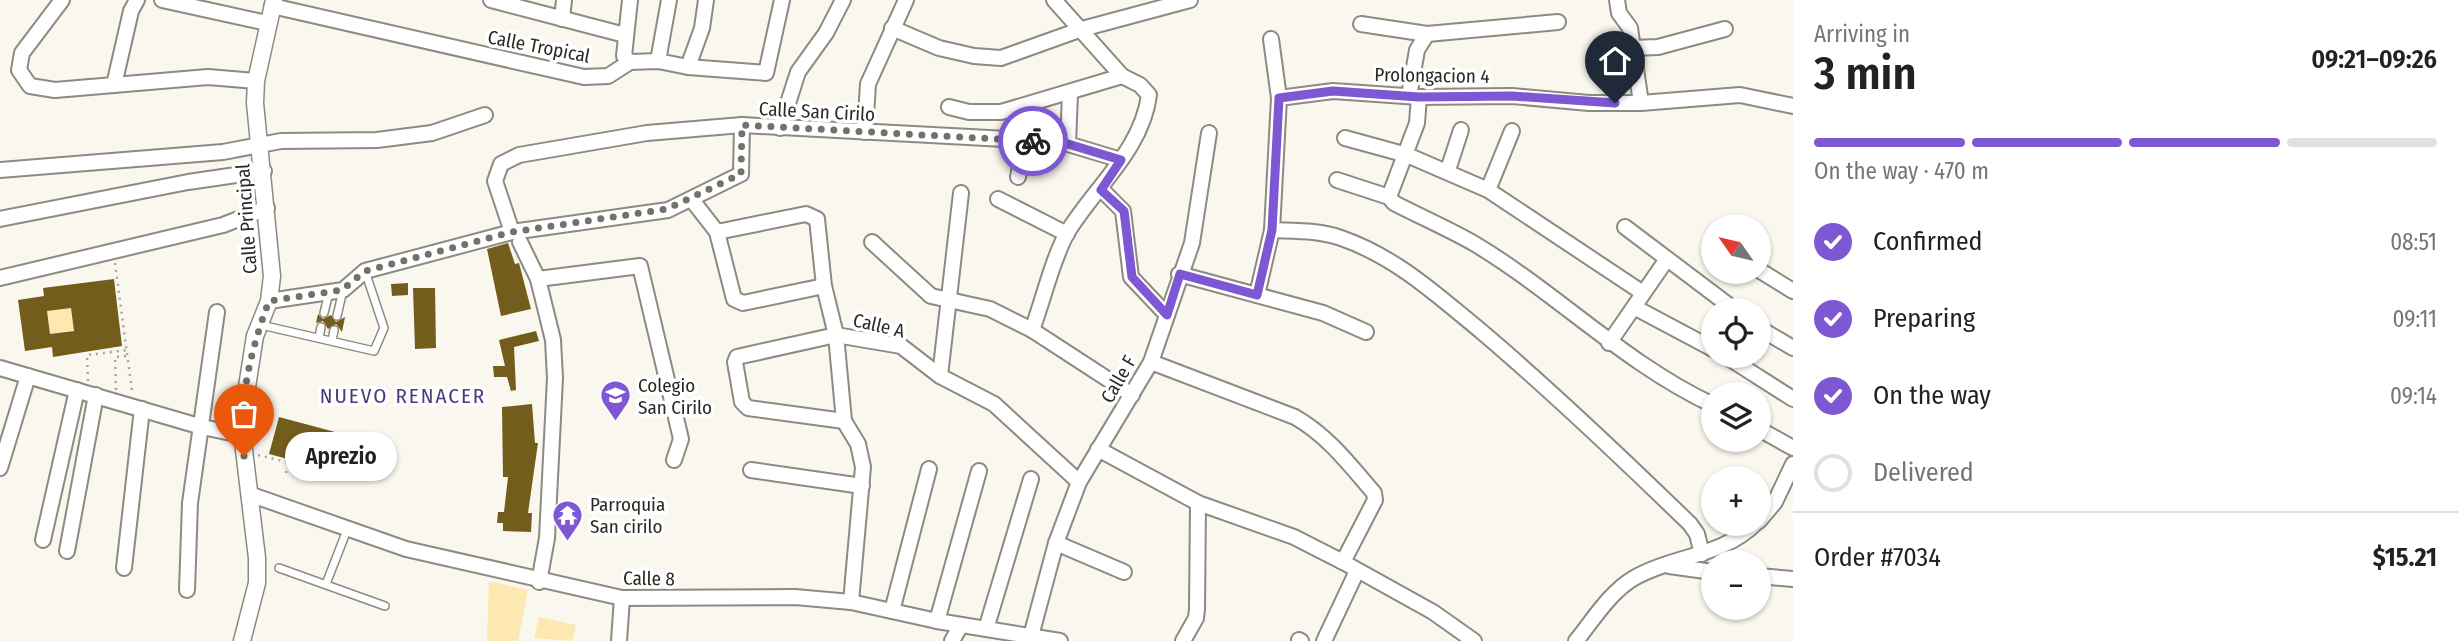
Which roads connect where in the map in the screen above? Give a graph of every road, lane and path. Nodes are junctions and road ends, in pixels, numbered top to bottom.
1 (62, 0) edge
2 (137, 0) edge
3 (162, 0) edge
4 (491, 0) edge
5 (564, 0) edge
6 (630, 0) edge
7 (669, 0) edge
8 (706, 0) edge
9 (782, 0) edge
10 (843, 0) edge
11 (906, 0) edge
12 (1054, 0) edge
13 (1190, 0) edge
14 (1617, 0) edge
15 (273, 3) edge
16 (562, 19) junction
17 (1558, 22) dead end
18 (267, 23) junction
19 (1361, 24) dead end
20 (892, 28) junction
21 (1082, 29) junction
22 (1725, 29) dead end
23 (1427, 34) junction
24 (625, 36) junction
25 (1271, 38) dead end
26 (1633, 48) junction
27 (658, 61) junction
28 (630, 62) junction
29 (688, 67) junction
30 (1122, 76) junction
31 (256, 80) junction
32 (114, 85) junction
33 (1070, 94) junction
34 (1414, 97) junction
35 (1279, 98) junction
36 (1641, 103) junction
37 (1793, 106) edge
38 (949, 107) dead end
39 (1023, 107) junction
40 (485, 115) dead end
41 (742, 125) junction
42 (780, 128) junction
43 (1461, 130) dead end
44 (1511, 131) dead end
45 (865, 132) junction
46 (1209, 133) dead end
47 (1345, 138) dead end
48 (1025, 140) junction
49 (1068, 144) junction
50 (261, 147) junction
51 (1407, 155) junction
52 (1121, 160) junction
53 (0, 170) edge
54 (1448, 170) junction
55 (264, 171) junction
56 (1018, 177) dead end
57 (1337, 180) dead end
58 (1101, 190) junction
59 (1488, 190) junction
60 (961, 193) dead end
61 (1389, 197) junction
62 (998, 199) dead end
63 (692, 200) junction
64 (267, 208) junction
65 (0, 219) edge
66 (1625, 227) dead end
67 (1272, 230) junction
68 (717, 232) junction
69 (1067, 234) junction
70 (516, 237) junction
71 (872, 242) dead end
72 (114, 259) dead end
73 (1667, 259) junction
74 (365, 271) junction
75 (1180, 274) junction
76 (1771, 277) edge
77 (0, 278) edge
78 (538, 279) junction
79 (824, 286) junction
80 (336, 291) junction
81 (1793, 291) edge
82 (1643, 293) junction
83 (1257, 295) junction
84 (1719, 298) edge
85 (949, 300) junction
86 (269, 301) junction
87 (1633, 307) junction
88 (217, 312) dead end
89 (324, 313) dead end
90 (1167, 315) junction
91 (337, 316) dead end
92 (260, 325) junction
93 (321, 327) dead end
94 (334, 330) dead end
95 (1032, 330) junction
96 (1366, 332) dead end
97 (836, 335) junction
98 (1771, 335) edge
99 (318, 338) junction
100 (332, 341) junction
101 (1609, 343) junction
102 (1701, 343) edge
103 (1793, 348) edge
104 (127, 350) junction
105 (127, 356) junction
106 (1151, 362) junction
107 (0, 368) edge
108 (1744, 368) edge
109 (28, 376) junction
110 (940, 376) junction
111 (87, 390) junction
112 (117, 394) dead end
113 (1132, 395) junction
114 (1701, 399) edge
115 (1793, 399) edge
116 (138, 403) junction
117 (844, 421) junction
118 (202, 427) junction
119 (241, 435) junction
120 (1771, 436) edge
121 (1793, 448) edge
122 (1098, 449) junction
123 (244, 456) junction
124 (674, 460) dead end
125 (289, 462) junction
126 (1793, 464) edge
127 (0, 468) edge
128 (929, 469) dead end
129 (751, 470) dead end
130 (979, 471) dead end
131 (286, 474) dead end
132 (1031, 479) dead end
133 (317, 481) dead end
134 (1079, 482) junction
135 (862, 486) junction
136 (249, 494) junction
137 (1198, 503) junction
138 (1771, 507) edge
139 (347, 530) junction
140 (1740, 536) edge
141 (43, 540) dead end
142 (1056, 543) junction
143 (1701, 550) edge
144 (1712, 550) edge
145 (67, 551) dead end
146 (1701, 554) edge
147 (1343, 562) junction
148 (1664, 565) junction
149 (124, 568) dead end
150 (279, 568) dead end
151 (1357, 570) junction
152 (1701, 570) edge
153 (1124, 572) dead end
154 (1771, 577) edge
155 (1793, 579) edge
156 (538, 582) junction
157 (326, 584) junction
158 (187, 590) dead end
159 (622, 598) junction
160 (851, 601) junction
161 (385, 606) dead end
162 (892, 611) junction
163 (937, 621) junction
164 (961, 625) junction
165 (986, 628) junction
166 (1000, 636) edge
167 (1031, 636) junction
168 (242, 641) edge
169 (619, 641) edge
170 (952, 641) edge
171 (1060, 641) edge
172 (1183, 641) edge
173 (1324, 641) edge
174 (1474, 641) edge
175 (1576, 641) edge

1 - 32 street
2 - 32 street
3 - 18 street
4 - 16 street
5 - 16 street
6 - 24 street
7 - 27 street
8 - 29 street
9 - 29 street, Calle Tropical
10 - 42 street
11 - 20 street
12 - 21 street
13 - 21 street
14 - 26 street
15 - 18 street, Calle Principal
15 - 28 street, Calle Tropical
16 - 24 street
17 - 23 street
18 - 31 street, Calle Principal
19 - 23 street
20 - 21 street
20 - 45 street
21 - 30 street
22 - 26 street
23 - 34 street
24 - 28 street
25 - 35 street
26 - 36 street
27 - 28 street, Calle Tropical
27 - 29 street, Calle Tropical
30 - 33 street
30 - 52 street
31 - 32 street
31 - 50 street, Calle Principal
33 - 39 street
33 - 49 street
34 - 35 street, Prolongacion 4
34 - 36 street, Prolongacion 4
34 - 51 street
35 - 67 street
36 - 37 street, Prolongacion 4
38 - 39 street
39 - 48 street
40 - 50 street
41 - 42 street, Calle San Cirilo
41 - 63 street
41 - 70 street, Calle San Cirilo
42 - 45 street, Calle San Cirilo
43 - 54 street
44 - 59 street
45 - 48 street, Calle San Cirilo
46 - 75 street, Calle F
47 - 51 street
48 - 49 street, Calle San Cirilo
48 - 56 street
49 - 52 street, Calle San Cirilo
50 - 53 street
50 - 55 street, Calle Principal
51 - 54 street
51 - 61 street
52 - 58 street
54 - 59 street
55 - 64 street, Calle Principal
55 - 65 street
57 - 61 street
58 - 69 street
58 - 90 street
59 - 82 street
60 - 85 street
61 - 101 street
62 - 69 street
63 - 68 street
63 - 70 street
64 - 77 street
64 - 86 street, Calle Principal
66 - 73 street
67 - 83 street
67 - 143 street
68 - 79 street
68 - 79 street
69 - 95 street
70 - 74 street
70 - 78 street, Calle San Cirilo
71 - 85 street
72 - 104 path
73 - 82 street
73 - 84 street
74 - 80 street
74 - 100 lane
75 - 83 street
75 - 90 street, Calle F
76 - 81 street
78 - 124 street
78 - 156 street, Calle San Cirilo
79 - 97 street
80 - 86 street
80 - 89 lane
80 - 91 lane
82 - 87 street
83 - 96 street
85 - 95 street
85 - 110 street
86 - 92 street, Calle Principal
87 - 101 street
87 - 102 street
88 - 118 street
90 - 106 street, Calle F
92 - 99 lane
92 - 119 street, Calle Principal
93 - 99 lane
94 - 100 lane
95 - 113 street
97 - 110 street, Calle A
97 - 117 street
97 - 117 street, Calle A
98 - 103 street
99 - 100 lane
101 - 114 street
104 - 105 path
104 - 111 path
105 - 112 path
105 - 116 path
106 - 113 street, Calle F
106 - 147 street
107 - 109 street
108 - 115 street
109 - 111 street
109 - 127 street
110 - 134 street, Calle A
111 - 116 street
111 - 141 street
111 - 145 street
113 - 122 street, Calle F
116 - 118 street
116 - 149 street
117 - 135 street
118 - 119 street
118 - 158 street
119 - 123 street, Calle Principal
120 - 121 street
122 - 134 street, Calle F
122 - 137 street
123 - 125 path
123 - 136 street, Calle Principal
125 - 131 path
125 - 133 path
126 - 138 street
128 - 162 street
129 - 135 street
130 - 163 street
132 - 165 street
134 - 142 street, Calle F
135 - 160 street
136 - 139 street, Calle 8
136 - 168 street, Calle Principal
137 - 147 street
137 - 172 street
139 - 156 street, Calle 8
139 - 157 lane
140 - 144 street
142 - 153 street
142 - 167 street, Calle F
146 - 148 street
147 - 151 street
148 - 152 street
148 - 175 street
150 - 157 lane
151 - 173 street
151 - 174 street
154 - 155 street
156 - 159 street, Calle 8
157 - 161 lane
159 - 160 street, Calle 8
159 - 169 street
160 - 162 street, Calle 8
162 - 163 street, Calle 8
163 - 164 street, Calle 8
164 - 165 street, Calle 8
164 - 170 street
165 - 166 street, Calle 8
166 - 167 street, Calle 8
167 - 171 street, Calle 8

